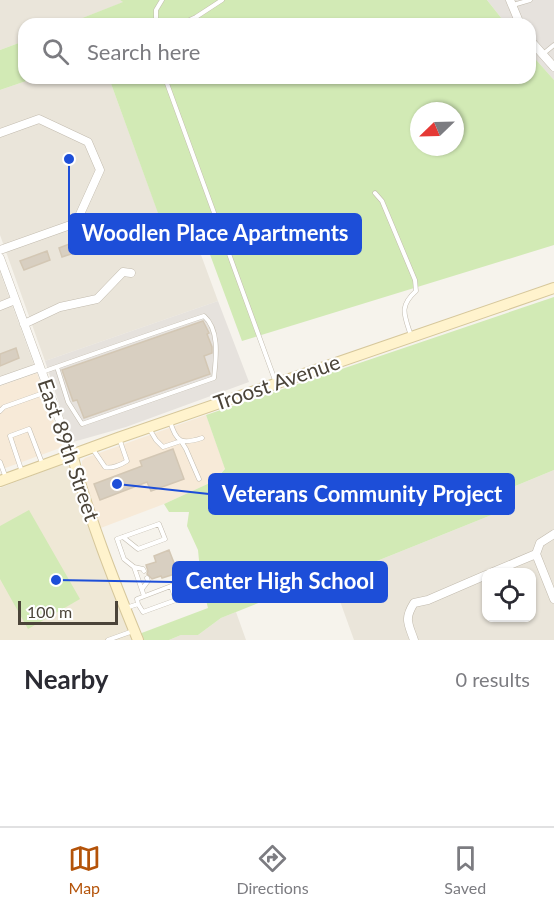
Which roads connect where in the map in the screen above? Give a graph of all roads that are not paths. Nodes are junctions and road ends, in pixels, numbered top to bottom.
1 (162, 0) edge
2 (222, 0) edge
3 (530, 0) edge
4 (511, 2) edge
5 (156, 18) edge
6 (194, 18) edge
7 (517, 18) edge
8 (554, 45) edge
9 (536, 47) edge
10 (543, 55) junction
11 (554, 67) edge
12 (167, 84) edge
13 (0, 133) edge
14 (375, 193) dead end
15 (0, 250) edge
16 (0, 258) edge
17 (131, 273) dead end
18 (554, 288) edge
19 (15, 300) junction
20 (0, 306) edge
21 (24, 324) junction
22 (411, 337) junction
23 (57, 367) junction
24 (41, 370) junction
25 (0, 381) edge
26 (276, 384) junction
27 (49, 392) junction
28 (0, 411) edge
29 (170, 420) junction
30 (149, 427) junction
31 (118, 438) junction
32 (202, 438) dead end
33 (181, 441) junction
34 (92, 447) junction
35 (72, 454) junction
36 (0, 462) edge
37 (43, 465) junction
38 (22, 473) junction
39 (199, 479) dead end
40 (3, 480) edge
41 (554, 534) edge
42 (123, 537) junction
43 (536, 554) junction
44 (134, 567) junction
45 (504, 568) edge
46 (144, 571) dead end
47 (482, 577) edge
48 (147, 578) dead end
49 (142, 589) junction
50 (144, 596) junction
51 (554, 599) edge
52 (138, 604) junction
53 (125, 609) junction
54 (136, 635) edge
55 (108, 640) edge
56 (414, 640) edge

1 - 5 lane
2 - 6 lane
3 - 4 lane
4 - 7 street
8 - 10 lane
9 - 10 street
10 - 11 street
12 - 26 lane
13 - 15 street
14 - 22 lane
16 - 19 street, East 89th Street
17 - 21 street
18 - 22 main road, Troost Avenue
19 - 20 street
19 - 21 street, East 89th Street
21 - 24 street, East 89th Street
22 - 26 main road, Troost Avenue
23 - 23 lane
23 - 24 lane
24 - 25 street
24 - 27 street, East 89th Street
26 - 29 main road, Troost Avenue
27 - 28 lane
27 - 35 street, East 89th Street
29 - 30 main road, Troost Avenue
29 - 33 lane
30 - 31 main road, Troost Avenue
30 - 33 lane
31 - 34 main road, Troost Avenue
31 - 34 lane
32 - 33 lane
33 - 39 lane
34 - 35 main road, Troost Avenue
35 - 37 main road, Troost Avenue
35 - 53 main road, East 89th Street
36 - 40 lane
37 - 38 main road, Troost Avenue
37 - 38 lane
38 - 40 main road, Troost Avenue
41 - 43 street
42 - 42 lane
42 - 44 lane
43 - 45 street
43 - 51 street
44 - 46 lane
44 - 49 lane
47 - 56 street
48 - 49 lane
49 - 50 lane
50 - 52 lane
50 - 52 lane
52 - 53 lane
53 - 54 main road, East 89th Street
54 - 55 lane

